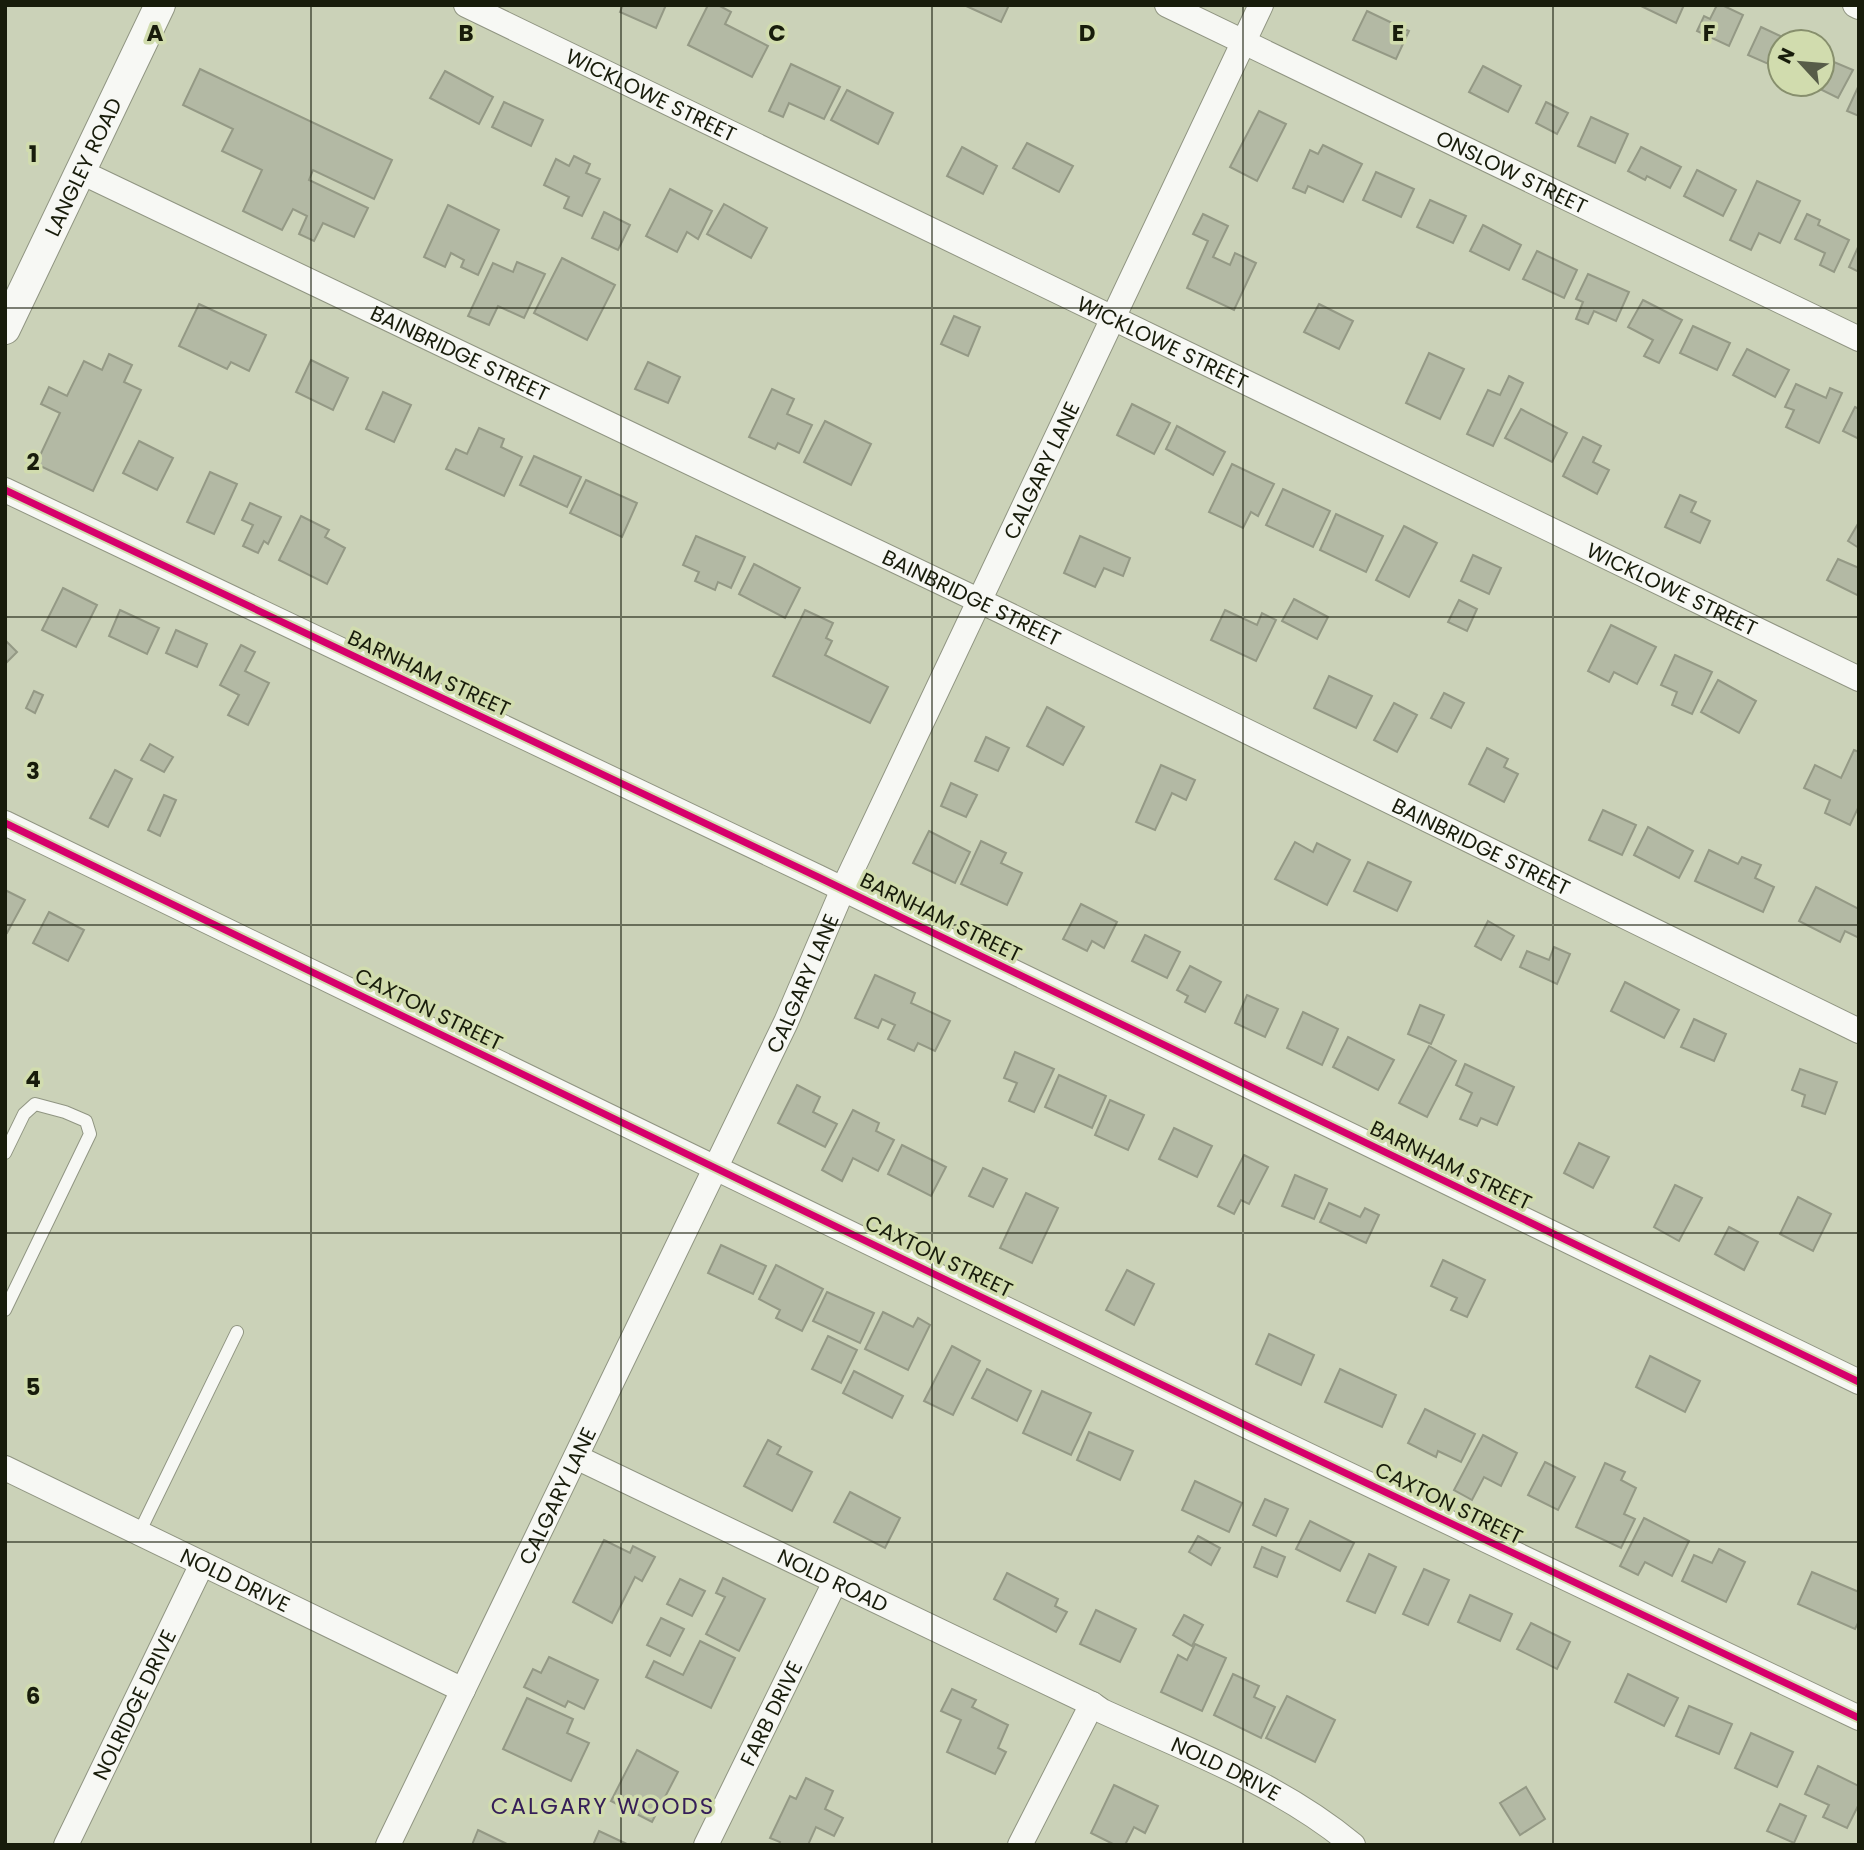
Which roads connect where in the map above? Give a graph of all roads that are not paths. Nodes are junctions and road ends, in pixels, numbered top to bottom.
1 (160, 5) edge
2 (467, 5) edge
3 (1167, 5) edge
4 (1261, 5) edge
5 (1244, 43) junction
6 (81, 172) junction
7 (1114, 318) junction
8 (5, 329) edge
9 (1859, 339) edge
10 (5, 490) edge
11 (978, 601) junction
12 (1859, 679) edge
13 (5, 823) edge
14 (843, 889) junction
15 (1859, 1031) edge
16 (5, 1153) edge
17 (715, 1167) junction
18 (5, 1310) edge
19 (237, 1332) dead end
20 (1859, 1382) edge
21 (576, 1457) junction
22 (5, 1468) edge
23 (139, 1533) junction
24 (202, 1564) junction
25 (835, 1582) junction
26 (463, 1690) junction
27 (1092, 1704) junction
28 (1859, 1718) edge
29 (66, 1845) edge
30 (388, 1845) edge
31 (706, 1845) edge
32 (1020, 1845) edge
33 (1353, 1845) edge

1 - 6 street, LANGLEY ROAD
2 - 7 street, WICKLOWE STREET
3 - 5 street, ONSLOW STREET
4 - 5 street, CALGARY LANE
5 - 7 street, CALGARY LANE
5 - 9 street, ONSLOW STREET
6 - 8 street, LANGLEY ROAD
6 - 11 street, BAINBRIDGE STREET
7 - 11 street, CALGARY LANE
7 - 12 street, WICKLOWE STREET
10 - 14 street, BARNHAM STREET
11 - 14 street, CALGARY LANE
11 - 15 street, BAINBRIDGE STREET
13 - 17 street, CAXTON STREET
14 - 17 street, CALGARY LANE
14 - 20 street, BARNHAM STREET
16 - 18 lane
17 - 21 street, CALGARY LANE
17 - 28 street, CAXTON STREET
19 - 23 lane
21 - 25 street, NOLD ROAD
21 - 26 street, CALGARY LANE
22 - 23 street, NOLD DRIVE
23 - 24 street, NOLD DRIVE
24 - 26 street, NOLD DRIVE
24 - 29 street, NOLRIDGE DRIVE
25 - 27 street, NOLD ROAD
25 - 31 street, FARB DRIVE
26 - 30 street, CALGARY LANE
27 - 32 street
27 - 33 street, NOLD DRIVE

